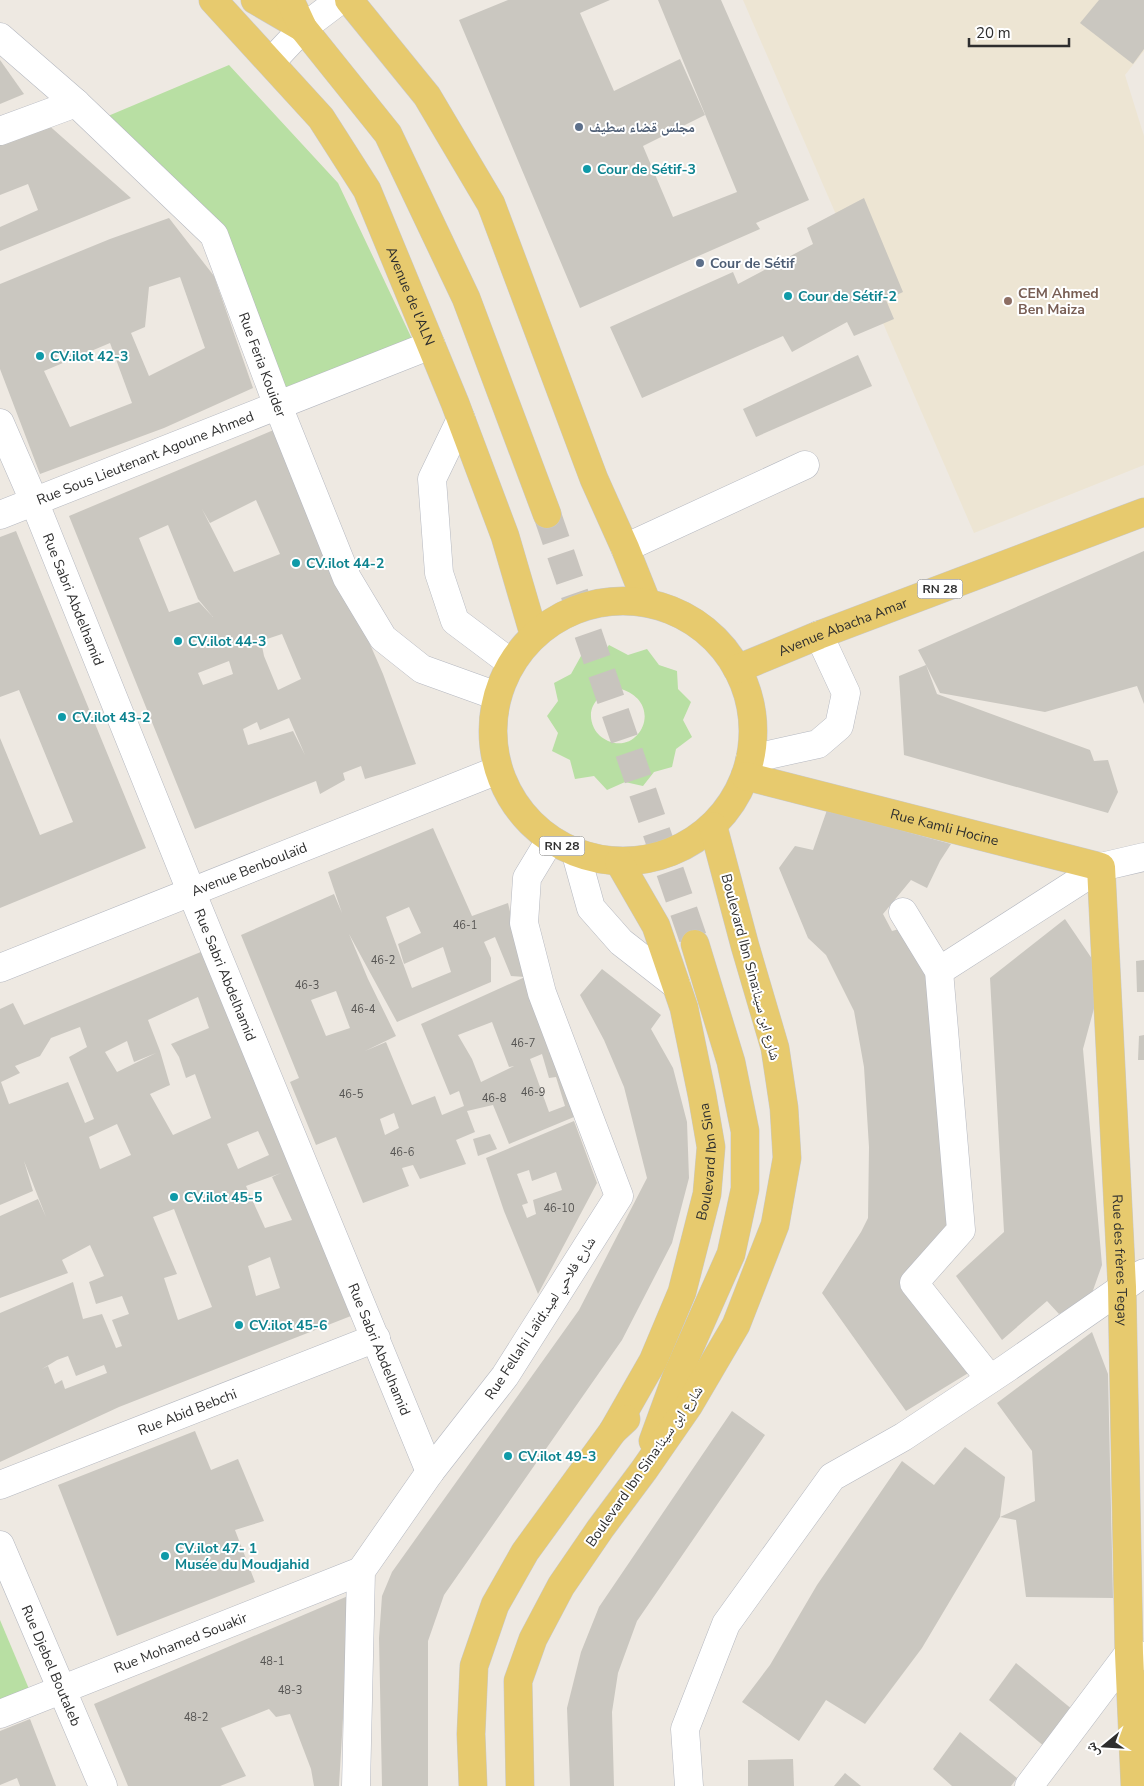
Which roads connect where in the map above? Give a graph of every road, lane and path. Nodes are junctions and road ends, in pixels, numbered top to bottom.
1 (213, 0) edge
2 (255, 0) edge
3 (290, 0) edge
4 (340, 0) edge
5 (349, 0) edge
6 (303, 28) junction
7 (0, 37) edge
8 (271, 62) junction
9 (76, 102) junction
10 (0, 132) edge
11 (431, 345) junction
12 (278, 406) junction
13 (460, 419) junction
14 (0, 423) edge
15 (805, 465) dead end
16 (34, 501) junction
17 (1144, 512) edge
18 (548, 514) tunnel mouth
19 (0, 515) edge
20 (625, 548) junction
21 (647, 602) junction
22 (534, 635) junction
23 (819, 635) junction
24 (511, 663) junction
25 (737, 669) junction
26 (497, 696) junction
27 (748, 767) junction
28 (498, 770) junction
29 (713, 826) junction
30 (550, 840) junction
31 (576, 854) junction
32 (1144, 857) edge
33 (619, 862) junction
34 (1101, 867) junction
35 (191, 891) junction
36 (903, 912) dead end
37 (695, 944) tunnel mouth
38 (0, 968) edge
39 (939, 971) junction
40 (676, 985) junction
41 (1133, 1280) edge
42 (376, 1338) junction
43 (686, 1358) junction
44 (990, 1379) junction
45 (613, 1431) junction
46 (644, 1470) junction
47 (430, 1472) junction
48 (0, 1485) edge
49 (0, 1545) edge
50 (361, 1571) junction
51 (1137, 1654) edge
52 (62, 1690) junction
53 (0, 1714) edge
54 (103, 1786) edge
55 (356, 1786) edge
56 (473, 1786) edge
57 (520, 1786) edge
58 (689, 1786) edge
59 (1029, 1786) edge
60 (1135, 1786) edge

1 - 8 main road, Avenue de l'ALN
2 - 6 main road
3 - 6 main road
4 - 6 street
5 - 20 main road
6 - 8 street
6 - 18 main road
7 - 9 street, Rue Feria Kouider
8 - 11 main road, Avenue de l'ALN
9 - 10 street
9 - 12 street, Rue Feria Kouider
11 - 12 street, Rue Sous Lieutenant Agoune Ahmed
11 - 13 main road, Avenue de l'ALN
12 - 16 street, Rue Sous Lieutenant Agoune Ahmed
12 - 26 street, Rue Feria Kouider
13 - 22 main road, Avenue de l'ALN
13 - 24 street
14 - 16 street, Rue Sabri Abdelhamid
15 - 20 street
16 - 19 street, Rue Sous Lieutenant Agoune Ahmed
16 - 35 street, Rue Sabri Abdelhamid
17 - 23 main road, Avenue Abacha Amar / RN 28
20 - 21 main road
21 - 22 main road, RN 28
21 - 25 main road, RN 28
22 - 24 main road, RN 28
23 - 25 main road, Avenue Abacha Amar / RN 28
23 - 27 street
24 - 26 main road, RN 28
25 - 27 main road, RN 28
26 - 28 main road, RN 28
27 - 29 main road, RN 28
27 - 34 main road, Rue Kamli Hocine
28 - 30 main road, RN 28
28 - 35 street, Avenue Benboulaïd
29 - 33 main road, RN 28
29 - 46 main road, Boulevard Ibn Sina:شارع ابن سينا
30 - 31 main road, RN 28
30 - 47 street, Rue Fellahi Laïd;شارع فلاحي لعيد
31 - 33 main road, RN 28
31 - 40 street
32 - 34 street, Rue Kamli Hocine
33 - 40 main road, Boulevard Ibn Sina
34 - 39 street
34 - 41 main road, Rue des frères Tegay
35 - 38 street, Avenue Benboulaïd
35 - 42 street, Rue Sabri Abdelhamid
36 - 39 street
37 - 43 main road
39 - 44 street
40 - 45 main road, Boulevard Ibn Sina
41 - 44 street
41 - 51 main road, Rue des frères Tegay
42 - 47 street, Rue Sabri Abdelhamid
42 - 48 street, Rue Abid Bebchi
43 - 45 main road
43 - 46 main road
44 - 58 street
45 - 56 main road
46 - 57 main road, Boulevard Ibn Sina:شارع ابن سينا
47 - 50 street, Rue Fellahi Laïd;شارع فلاحي لعيد
49 - 52 street, Rue Djebel Boutaleb
50 - 52 street, Rue Mohamed Souakir
50 - 55 street
51 - 59 street
51 - 60 main road, Rue des frères Tegay
52 - 53 street, Rue Mohamed Souakir
52 - 54 street, Rue Djebel Boutaleb

